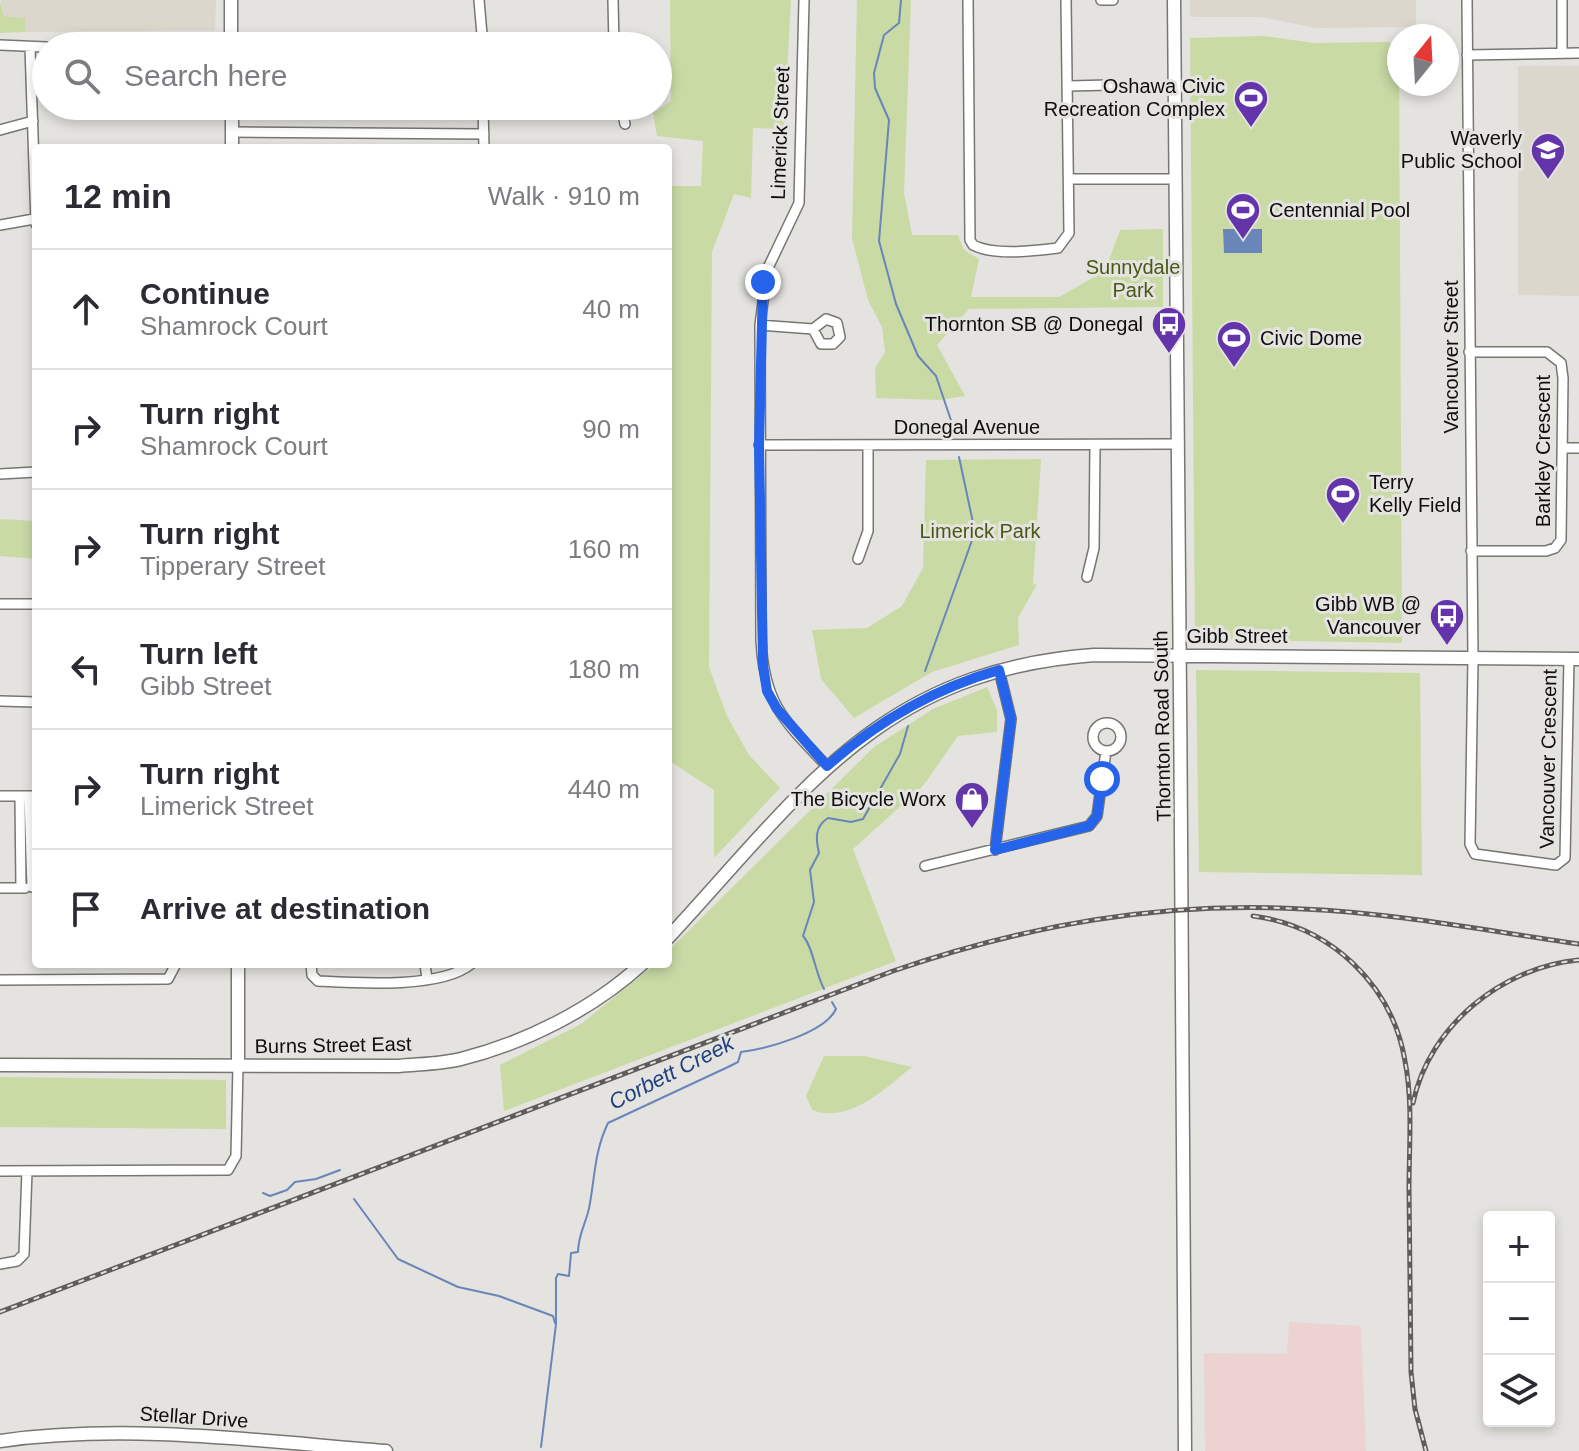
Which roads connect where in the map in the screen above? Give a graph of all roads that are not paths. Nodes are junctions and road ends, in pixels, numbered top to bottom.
1 (231, 0) edge
2 (479, 0) edge
3 (613, 0) edge
4 (804, 0) edge
5 (968, 0) edge
6 (1066, 0) edge
7 (1101, 0) edge
8 (1113, 0) edge
9 (1174, 0) edge
10 (1467, 0) edge
11 (1562, 0) edge
12 (231, 32) edge
13 (482, 32) edge
14 (614, 32) edge
15 (0, 45) edge
16 (30, 47) joint
17 (1562, 53) junction
18 (1579, 53) edge
19 (1467, 55) junction
20 (1109, 85) dead end
21 (1069, 86) junction
22 (32, 96) edge
23 (232, 120) edge
24 (484, 120) edge
25 (624, 120) edge
26 (33, 121) joint
27 (625, 124) dead end
28 (0, 130) edge
29 (232, 132) junction
30 (484, 134) junction
31 (33, 144) edge
32 (232, 144) edge
33 (484, 144) edge
34 (1069, 179) junction
35 (1176, 179) junction
36 (32, 222) edge
37 (0, 225) edge
38 (760, 325) junction
39 (813, 329) dead end
40 (1469, 352) junction
41 (1176, 444) junction
42 (759, 445) junction
43 (1095, 445) junction
44 (868, 446) junction
45 (1562, 448) junction
46 (1579, 448) edge
47 (32, 472) edge
48 (0, 474) edge
49 (1471, 551) junction
50 (858, 559) dead end
51 (1087, 577) dead end
52 (0, 604) edge
53 (32, 604) edge
54 (1181, 656) junction
55 (1473, 659) junction
56 (1574, 659) edge
57 (999, 670) junction
58 (0, 701) edge
59 (32, 702) edge
60 (1106, 751) dead end
61 (827, 766) junction
62 (0, 796) edge
63 (28, 796) edge
64 (995, 850) junction
65 (925, 866) dead end
66 (30, 887) edge
67 (0, 888) edge
68 (672, 934) edge
69 (174, 968) edge
70 (238, 968) edge
71 (311, 968) edge
72 (426, 968) edge
73 (466, 968) edge
74 (636, 968) edge
75 (427, 979) junction
76 (0, 980) edge
77 (0, 1065) edge
78 (238, 1066) junction
79 (0, 1171) edge
80 (27, 1171) junction
81 (0, 1264) edge
82 (0, 1441) edge
83 (386, 1451) edge
84 (1185, 1451) edge

1 - 12 main road
2 - 13 street
3 - 14 street
4 - 38 street, Limerick Street
5 - 34 street
6 - 21 street
7 - 8 street
9 - 35 main road, Thornton Road South
10 - 19 street, Vancouver Street
11 - 17 street
15 - 16 street
16 - 22 street
17 - 18 street
17 - 19 street
19 - 40 street, Vancouver Street
20 - 21 street
21 - 34 street
23 - 29 main road
24 - 30 street
25 - 27 street
26 - 28 street
26 - 31 street
29 - 30 street
29 - 32 main road
30 - 33 street
34 - 35 street
35 - 41 main road, Thornton Road South
36 - 37 street
38 - 39 street
38 - 42 street, Limerick Street
40 - 45 street, Barkley Crescent
40 - 49 street, Vancouver Street
41 - 43 street, Donegal Avenue
41 - 54 main road, Thornton Road South
42 - 44 street, Donegal Avenue
42 - 61 street, Limerick Street
43 - 44 street, Donegal Avenue
43 - 51 street
44 - 50 street
45 - 46 street
45 - 49 street, Barkley Crescent
47 - 48 street
49 - 55 street, Vancouver Street
52 - 53 street
54 - 55 main road, Gibb Street
54 - 57 main road, Gibb Street
54 - 84 main road, Thornton Road South
55 - 56 main road, Gibb Street
55 - 56 street, Vancouver Crescent
57 - 61 main road, Gibb Street
57 - 64 street
58 - 59 street
60 - 64 street
61 - 68 main road
62 - 63 street
63 - 66 street
64 - 65 street
66 - 67 street
69 - 76 street
70 - 78 main road
71 - 75 street
72 - 75 street
73 - 75 street
74 - 78 main road, Burns Street East
77 - 78 main road, Burns Street East
78 - 80 street
79 - 80 street
80 - 81 street
82 - 83 main road, Stellar Drive

